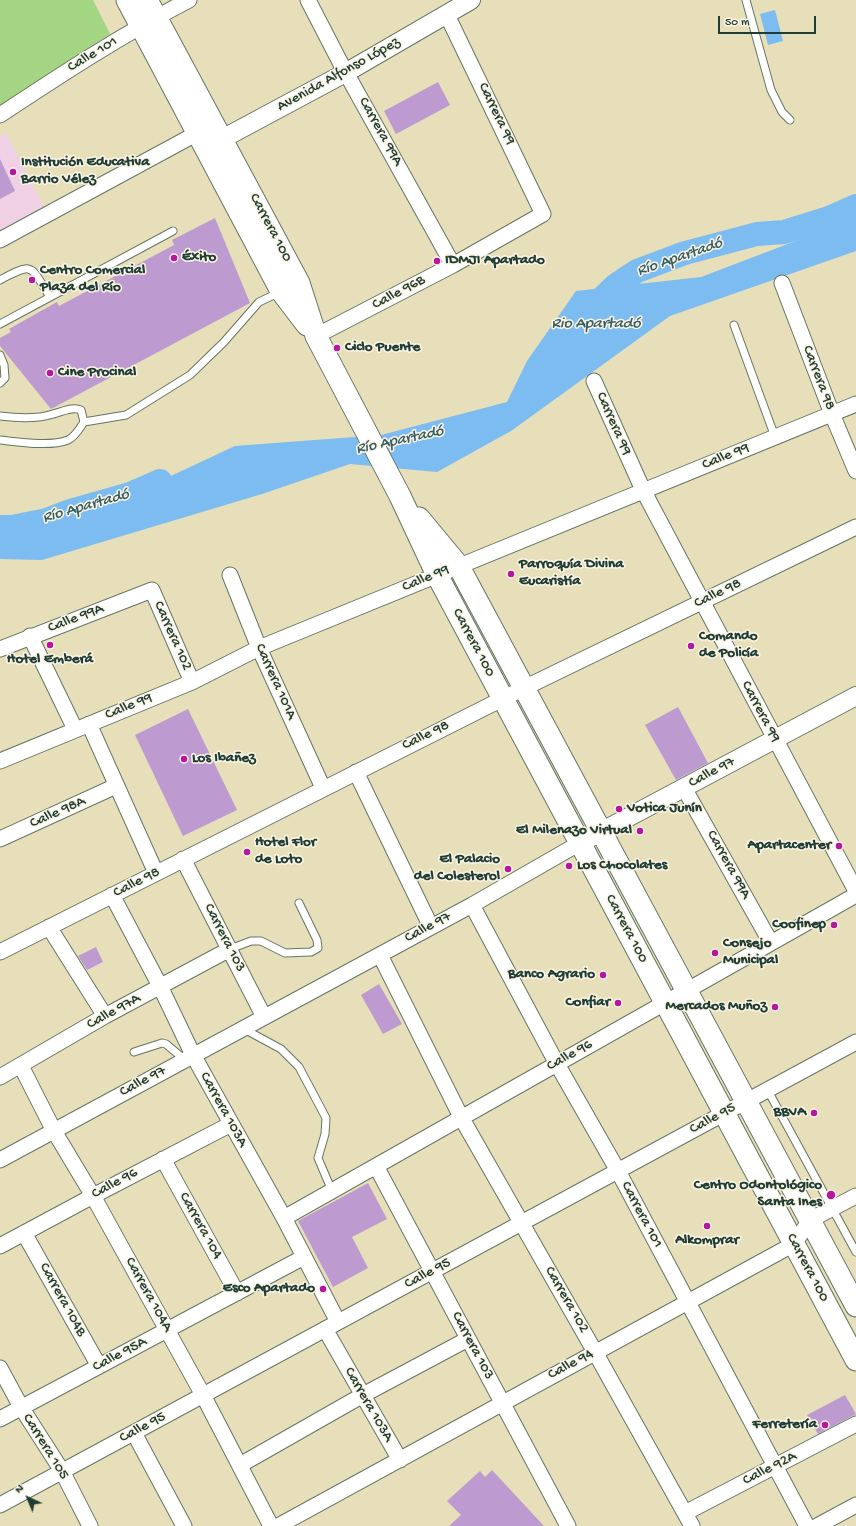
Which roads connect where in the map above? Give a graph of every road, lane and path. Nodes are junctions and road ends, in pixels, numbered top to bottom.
1 (127, 0) edge
2 (189, 0) edge
3 (308, 0) edge
4 (471, 0) edge
5 (746, 0) edge
6 (148, 14) edge
7 (447, 15) junction
8 (347, 72) junction
9 (0, 115) edge
10 (790, 120) dead end
11 (210, 136) junction
12 (543, 214) joint
13 (173, 231) dead end
14 (0, 240) edge
15 (453, 265) junction
16 (0, 280) edge
17 (782, 283) dead end
18 (281, 291) junction
19 (50, 297) junction
20 (0, 324) edge
21 (734, 325) dead end
22 (316, 336) junction
23 (0, 355) edge
24 (594, 380) dead end
25 (0, 383) edge
26 (856, 404) edge
27 (832, 414) junction
28 (0, 416) edge
29 (84, 422) junction
30 (775, 437) junction
31 (0, 440) edge
32 (856, 471) edge
33 (643, 490) junction
34 (400, 496) junction
35 (856, 527) edge
36 (458, 565) junction
37 (230, 575) dead end
38 (437, 575) junction
39 (152, 590) joint
40 (703, 601) junction
41 (30, 636) junction
42 (0, 648) edge
43 (258, 648) junction
44 (192, 682) junction
45 (524, 688) junction
46 (856, 696) edge
47 (503, 698) junction
48 (82, 726) junction
49 (774, 740) junction
50 (0, 761) edge
51 (356, 772) junction
52 (116, 786) junction
53 (323, 788) junction
54 (684, 788) junction
55 (601, 832) junction
56 (0, 839) edge
57 (580, 843) junction
58 (183, 859) junction
59 (156, 873) junction
60 (856, 891) edge
61 (112, 895) junction
62 (856, 895) edge
63 (299, 903) dead end
64 (472, 905) junction
65 (49, 927) junction
66 (431, 927) junction
67 (771, 943) junction
68 (230, 949) junction
69 (0, 952) edge
70 (380, 955) junction
71 (160, 986) junction
72 (686, 990) junction
73 (665, 1003) junction
74 (105, 1016) junction
75 (264, 1017) junction
76 (243, 1028) junction
77 (856, 1042) edge
78 (134, 1052) dead end
79 (189, 1058) junction
80 (557, 1064) junction
81 (21, 1066) junction
82 (0, 1077) edge
83 (767, 1089) junction
84 (746, 1101) junction
85 (724, 1113) junction
86 (461, 1118) junction
87 (231, 1124) junction
88 (54, 1131) junction
89 (162, 1159) junction
90 (0, 1160) edge
91 (376, 1166) junction
92 (618, 1171) junction
93 (332, 1191) junction
94 (93, 1196) junction
95 (856, 1196) edge
96 (832, 1208) junction
97 (284, 1218) junction
98 (810, 1220) junction
99 (522, 1223) junction
100 (24, 1233) junction
101 (794, 1244) junction
102 (0, 1246) edge
103 (856, 1252) edge
104 (304, 1257) junction
105 (432, 1271) junction
106 (237, 1293) junction
107 (687, 1303) junction
108 (856, 1306) edge
109 (338, 1322) junction
110 (325, 1329) junction
111 (167, 1330) junction
112 (468, 1339) junction
113 (595, 1352) junction
114 (854, 1352) edge
115 (99, 1366) junction
116 (0, 1368) edge
117 (203, 1395) junction
118 (363, 1395) junction
119 (502, 1403) junction
120 (21, 1408) junction
121 (0, 1419) edge
122 (856, 1424) edge
123 (134, 1433) junction
124 (400, 1460) junction
125 (240, 1465) junction
126 (775, 1466) junction
127 (62, 1471) junction
128 (0, 1505) edge
129 (856, 1505) edge
130 (688, 1520) edge
131 (90, 1526) edge
132 (184, 1526) edge
133 (272, 1526) edge
134 (278, 1526) edge
135 (568, 1526) edge
136 (807, 1526) edge
137 (818, 1526) edge

1 - 6 main road, Carrera 100
2 - 6 street, Calle 101
3 - 8 street, Carrera 99A
4 - 7 street, Avenida Alfonso López
5 - 10 lane
6 - 9 street, Calle 101
6 - 11 main road, Carrera 100
7 - 8 street, Avenida Alfonso López
7 - 12 street, Carrera 99
8 - 11 street, Avenida Alfonso López
8 - 15 street, Carrera 99A
11 - 14 street
11 - 18 main road, Carrera 100
11 - 22 main road, Carrera 100
12 - 15 street, Calle 96B
13 - 19 lane
15 - 22 street, Calle 96B
16 - 19 lane
17 - 27 street, Carrera 98
18 - 22 main road, Carrera 100
18 - 29 lane
19 - 20 lane
21 - 30 lane
22 - 34 main road, Carrera 100
23 - 25 lane
24 - 33 street, Carrera 99
26 - 27 street, Calle 99
27 - 30 street, Calle 99
27 - 32 street, Carrera 98
28 - 29 lane
29 - 31 lane
30 - 33 street, Calle 99
33 - 36 street, Calle 99
33 - 40 street, Carrera 99
34 - 36 main road, Carrera 100
34 - 38 main road, Carrera 100
35 - 40 street, Calle 98
36 - 38 street, Calle 99
36 - 45 main road, Carrera 100
37 - 43 street, Carrera 101A
38 - 43 street, Calle 99
38 - 47 main road, Carrera 100
39 - 41 street, Calle 99A
39 - 44 street, Carrera 102
40 - 45 street, Calle 98
40 - 49 street, Carrera 99
41 - 42 street, Calle 99A
41 - 48 street
43 - 44 street, Calle 99
43 - 53 street, Carrera 101A
44 - 48 street, Calle 99
45 - 47 street, Calle 98
45 - 55 main road, Carrera 100
46 - 49 street, Calle 97
47 - 51 street, Calle 98
47 - 57 main road, Carrera 100
48 - 50 street, Calle 99
48 - 52 street
49 - 54 street, Calle 97
49 - 60 street, Carrera 99
51 - 53 street, Calle 98
51 - 66 street
52 - 56 street, Calle 98A
52 - 59 street
53 - 58 street, Calle 98
54 - 55 street, Calle 97
54 - 67 street, Carrera 99A
55 - 57 street, Calle 97
55 - 72 main road, Carrera 100
57 - 64 street, Calle 97
57 - 73 main road, Carrera 100
58 - 59 street, Calle 98
58 - 68 street, Carrera 103
59 - 61 street, Calle 98
61 - 65 street, Calle 98
61 - 71 street, Carrera 103A
62 - 67 street, Calle 96
63 - 68 lane
64 - 66 street, Calle 97
64 - 80 street, Carrera 101
65 - 69 street, Calle 98
65 - 74 street
66 - 70 street, Calle 97
67 - 72 street, Calle 96
68 - 71 street, Calle 97A
68 - 75 street, Carrera 103
70 - 75 street, Calle 97
70 - 86 street, Carrera 102
71 - 74 street, Calle 97A
71 - 79 street, Carrera 103A
72 - 73 street, Calle 96
72 - 84 main road, Carrera 100
73 - 80 street, Calle 96
73 - 85 main road, Carrera 100
74 - 81 street, Calle 97A
75 - 76 street, Calle 97
76 - 79 street, Calle 97
76 - 93 lane
77 - 83 street, Calle 95
78 - 79 lane
79 - 87 street, Carrera 103A
79 - 88 street, Calle 97
80 - 86 street, Calle 96
80 - 92 street, Carrera 101
81 - 82 street, Calle 97A
81 - 88 street, Carrera 104A
83 - 84 street, Calle 95
83 - 96 lane
84 - 85 street, Calle 95
84 - 98 main road, Carrera 100
85 - 92 street, Calle 95
85 - 101 main road, Carrera 100
86 - 91 street, Calle 96
86 - 99 street, Carrera 102
87 - 89 street, Calle 96
87 - 97 street, Carrera 103A
88 - 90 street, Calle 97
88 - 94 street, Carrera 104A
89 - 94 street, Calle 96
89 - 106 street, Carrera 104
91 - 93 street, Calle 96
91 - 105 street, Carrera 103
92 - 99 street, Calle 95
92 - 107 street, Carrera 101
93 - 97 street, Calle 96
94 - 100 street, Calle 96
94 - 111 street, Carrera 104A
95 - 96 street, Calle 94
96 - 98 street, Calle 94
96 - 103 lane
97 - 104 street, Carrera 103A
98 - 101 street, Calle 94
98 - 108 main road, Carrera 100
99 - 105 street, Calle 95
99 - 113 street, Carrera 102
100 - 102 street, Calle 96
100 - 115 street, Carrera 104B
101 - 107 street, Calle 94
101 - 114 main road, Carrera 100
104 - 106 street, Calle 95A
104 - 109 street, Carrera 103A
105 - 109 street, Calle 95
105 - 112 street, Carrera 103
106 - 111 street, Calle 95A
107 - 113 street, Calle 94
107 - 126 street, Carrera 101
109 - 110 street, Calle 95
110 - 117 street, Calle 95
110 - 118 street, Carrera 103A
111 - 115 street, Calle 95A
111 - 117 street, Carrera 104A
112 - 118 street
112 - 119 street, Carrera 103
113 - 119 street, Calle 94
113 - 130 street, Carrera 102
115 - 120 street, Calle 95A
116 - 120 street, Carrera 105
117 - 123 street, Calle 95
117 - 125 street, Carrera 104A
118 - 124 street, Carrera 103A
118 - 125 street
119 - 124 street, Calle 94
119 - 135 street, Carrera 103
120 - 121 street, Calle 95A
120 - 127 street, Carrera 105
122 - 126 street, Calle 92A
123 - 127 street, Calle 95
123 - 132 street
124 - 134 street, Calle 94
125 - 133 street, Carrera 104A
126 - 130 street, Calle 92A
126 - 136 street, Carrera 101
127 - 128 street, Calle 95
127 - 131 street, Carrera 105
129 - 137 street

